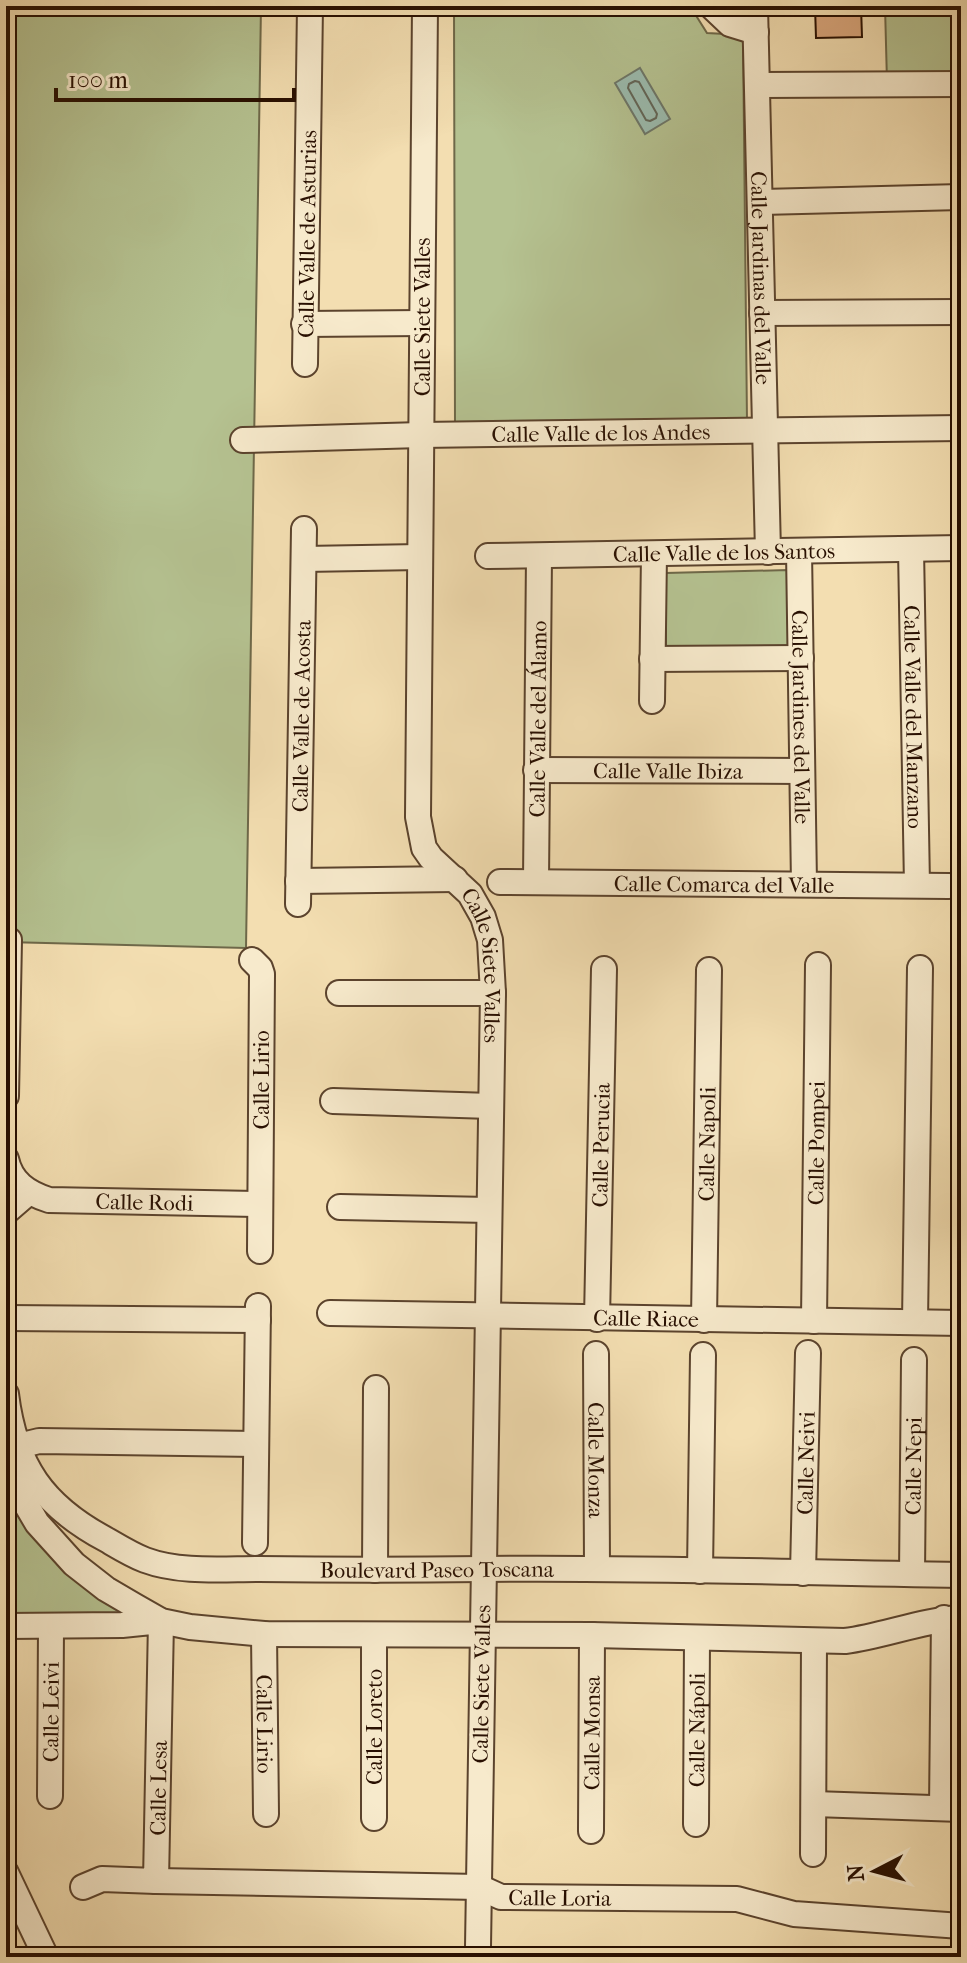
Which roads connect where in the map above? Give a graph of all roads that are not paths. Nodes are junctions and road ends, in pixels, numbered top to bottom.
1 (310, 6) edge
2 (425, 6) edge
3 (711, 6) edge
4 (755, 6) edge
5 (756, 32) junction
6 (961, 84) edge
7 (757, 85) junction
8 (961, 197) edge
9 (760, 202) junction
10 (961, 312) edge
11 (762, 313) junction
12 (422, 323) junction
13 (304, 324) junction
14 (305, 364) dead end
15 (961, 428) edge
16 (765, 431) junction
17 (421, 435) junction
18 (243, 440) dead end
19 (304, 529) dead end
20 (961, 548) edge
21 (911, 549) junction
22 (799, 551) junction
23 (768, 552) junction
24 (654, 554) junction
25 (488, 556) dead end
26 (539, 556) junction
27 (420, 557) junction
28 (304, 559) junction
29 (801, 658) junction
30 (652, 659) junction
31 (652, 701) dead end
32 (536, 770) junction
33 (802, 771) junction
34 (455, 879) junction
35 (536, 881) junction
36 (500, 882) dead end
37 (804, 884) junction
38 (917, 885) junction
39 (949, 886) dead end
40 (9, 940) dead end
41 (252, 960) dead end
42 (818, 965) dead end
43 (920, 968) dead end
44 (604, 969) dead end
45 (709, 970) dead end
46 (7, 985) edge
47 (339, 993) dead end
48 (493, 993) junction
49 (6, 1096) edge
50 (333, 1101) dead end
51 (491, 1106) junction
52 (7, 1167) edge
53 (28, 1193) junction
54 (260, 1204) junction
55 (340, 1207) dead end
56 (489, 1210) junction
57 (6, 1212) edge
58 (260, 1251) dead end
59 (330, 1313) dead end
60 (487, 1317) junction
61 (6, 1318) edge
62 (597, 1319) junction
63 (704, 1320) junction
64 (814, 1321) junction
65 (915, 1322) junction
66 (961, 1323) edge
67 (808, 1353) dead end
68 (596, 1354) dead end
69 (703, 1355) dead end
70 (914, 1360) dead end
71 (376, 1388) dead end
72 (6, 1394) edge
73 (256, 1444) junction
74 (11, 1447) edge
75 (6, 1470) edge
76 (255, 1543) dead end
77 (597, 1567) junction
78 (483, 1569) junction
79 (375, 1570) junction
80 (700, 1571) junction
81 (803, 1573) junction
82 (912, 1574) junction
83 (961, 1575) edge
84 (952, 1618) edge
85 (161, 1621) junction
86 (6, 1626) edge
87 (51, 1627) junction
88 (264, 1634) junction
89 (592, 1635) junction
90 (374, 1636) junction
91 (482, 1636) junction
92 (697, 1638) junction
93 (814, 1641) junction
94 (50, 1796) dead end
95 (814, 1804) junction
96 (952, 1809) edge
97 (266, 1814) dead end
98 (374, 1818) dead end
99 (696, 1824) dead end
100 (591, 1831) dead end
101 (813, 1854) dead end
102 (6, 1873) edge
103 (156, 1881) junction
104 (83, 1887) dead end
105 (479, 1887) junction
106 (961, 1926) edge
107 (478, 1947) dead end
108 (46, 1957) edge

1 - 13 street, Calle Valle de Asturias
2 - 12 street, Calle Siete Valles
3 - 5 street
4 - 5 street, Calle Jardinas del Valle
5 - 7 street, Calle Jardinas del Valle
6 - 7 street
7 - 9 street, Calle Jardinas del Valle
8 - 9 street
9 - 11 street, Calle Jardinas del Valle
10 - 11 street
11 - 16 street, Calle Jardinas del Valle
12 - 13 street
12 - 17 street, Calle Siete Valles
13 - 14 street, Calle Valle de Asturias
15 - 16 street, Calle Valle de los Andes
16 - 17 street, Calle Valle de los Andes
16 - 23 street, Calle Jardinas del Valle
17 - 18 street, Calle Valle de los Andes
17 - 27 street, Calle Siete Valles
19 - 28 street, Calle Valle de Acosta
20 - 21 street, Calle Valle de los Santos
21 - 22 street, Calle Valle de los Santos
21 - 38 street, Calle Valle del Manzano
22 - 23 street, Calle Valle de los Santos
22 - 29 street, Calle Jardines del Valle
23 - 24 street, Calle Valle de los Santos
24 - 26 street, Calle Valle de los Santos
24 - 30 street
25 - 26 street, Calle Valle de los Santos
26 - 32 street, Calle Valle del Álamo
27 - 28 street
27 - 34 street, Calle Siete Valles
28 - 34 street, Calle Valle de Acosta
29 - 30 street
29 - 33 street, Calle Jardines del Valle
30 - 31 street
32 - 33 street, Calle Valle Ibiza
32 - 35 street, Calle Valle del Álamo
33 - 37 street, Calle Jardines del Valle
34 - 48 street, Calle Siete Valles
35 - 36 street, Calle Comarca del Valle
35 - 37 street, Calle Comarca del Valle
37 - 38 street, Calle Comarca del Valle
38 - 39 street, Calle Comarca del Valle
40 - 46 street
41 - 54 street, Calle Lirio
42 - 64 street, Calle Pompei
43 - 65 street
44 - 62 street, Calle Perucia
45 - 63 street, Calle Napoli
46 - 49 street
47 - 48 street
48 - 51 street, Calle Siete Valles
50 - 51 street
51 - 56 street, Calle Siete Valles
52 - 53 street
53 - 54 street, Calle Rodi
53 - 57 street
54 - 58 street, Calle Lirio
55 - 56 street
56 - 60 street, Calle Siete Valles
59 - 60 street, Calle Riace
60 - 62 street, Calle Riace
60 - 78 street, Calle Siete Valles
61 - 73 street
62 - 63 street, Calle Riace
63 - 64 street, Calle Riace
64 - 65 street, Calle Riace
65 - 66 street, Calle Riace
67 - 81 street, Calle Neivi
68 - 77 street, Calle Monza
69 - 80 street
70 - 82 street, Calle Nepi
71 - 79 street
72 - 74 street, Boulevard Paseo Toscana
73 - 74 street
73 - 76 street
74 - 79 street, Boulevard Paseo Toscana
75 - 85 street
77 - 78 street, Boulevard Paseo Toscana
77 - 80 street, Boulevard Paseo Toscana
78 - 79 street, Boulevard Paseo Toscana
78 - 91 street, Calle Siete Valles
80 - 81 street, Boulevard Paseo Toscana
81 - 82 street, Boulevard Paseo Toscana
82 - 83 street, Boulevard Paseo Toscana
84 - 93 street
84 - 96 street
85 - 87 street
85 - 88 street
85 - 103 street, Calle Lesa
86 - 87 street
87 - 94 street, Calle Leivi
88 - 90 street
88 - 97 street, Calle Lirio
89 - 91 street
89 - 92 street
89 - 100 street, Calle Monsa
90 - 91 street
90 - 98 street, Calle Loreto
91 - 105 street, Calle Siete Valles
92 - 93 street
92 - 99 street, Calle Nápoli
93 - 95 street
95 - 96 street
95 - 101 street
102 - 108 street
103 - 104 street
103 - 105 street, Calle Loria
105 - 106 street, Calle Loria
105 - 107 street, Calle Siete Valles

